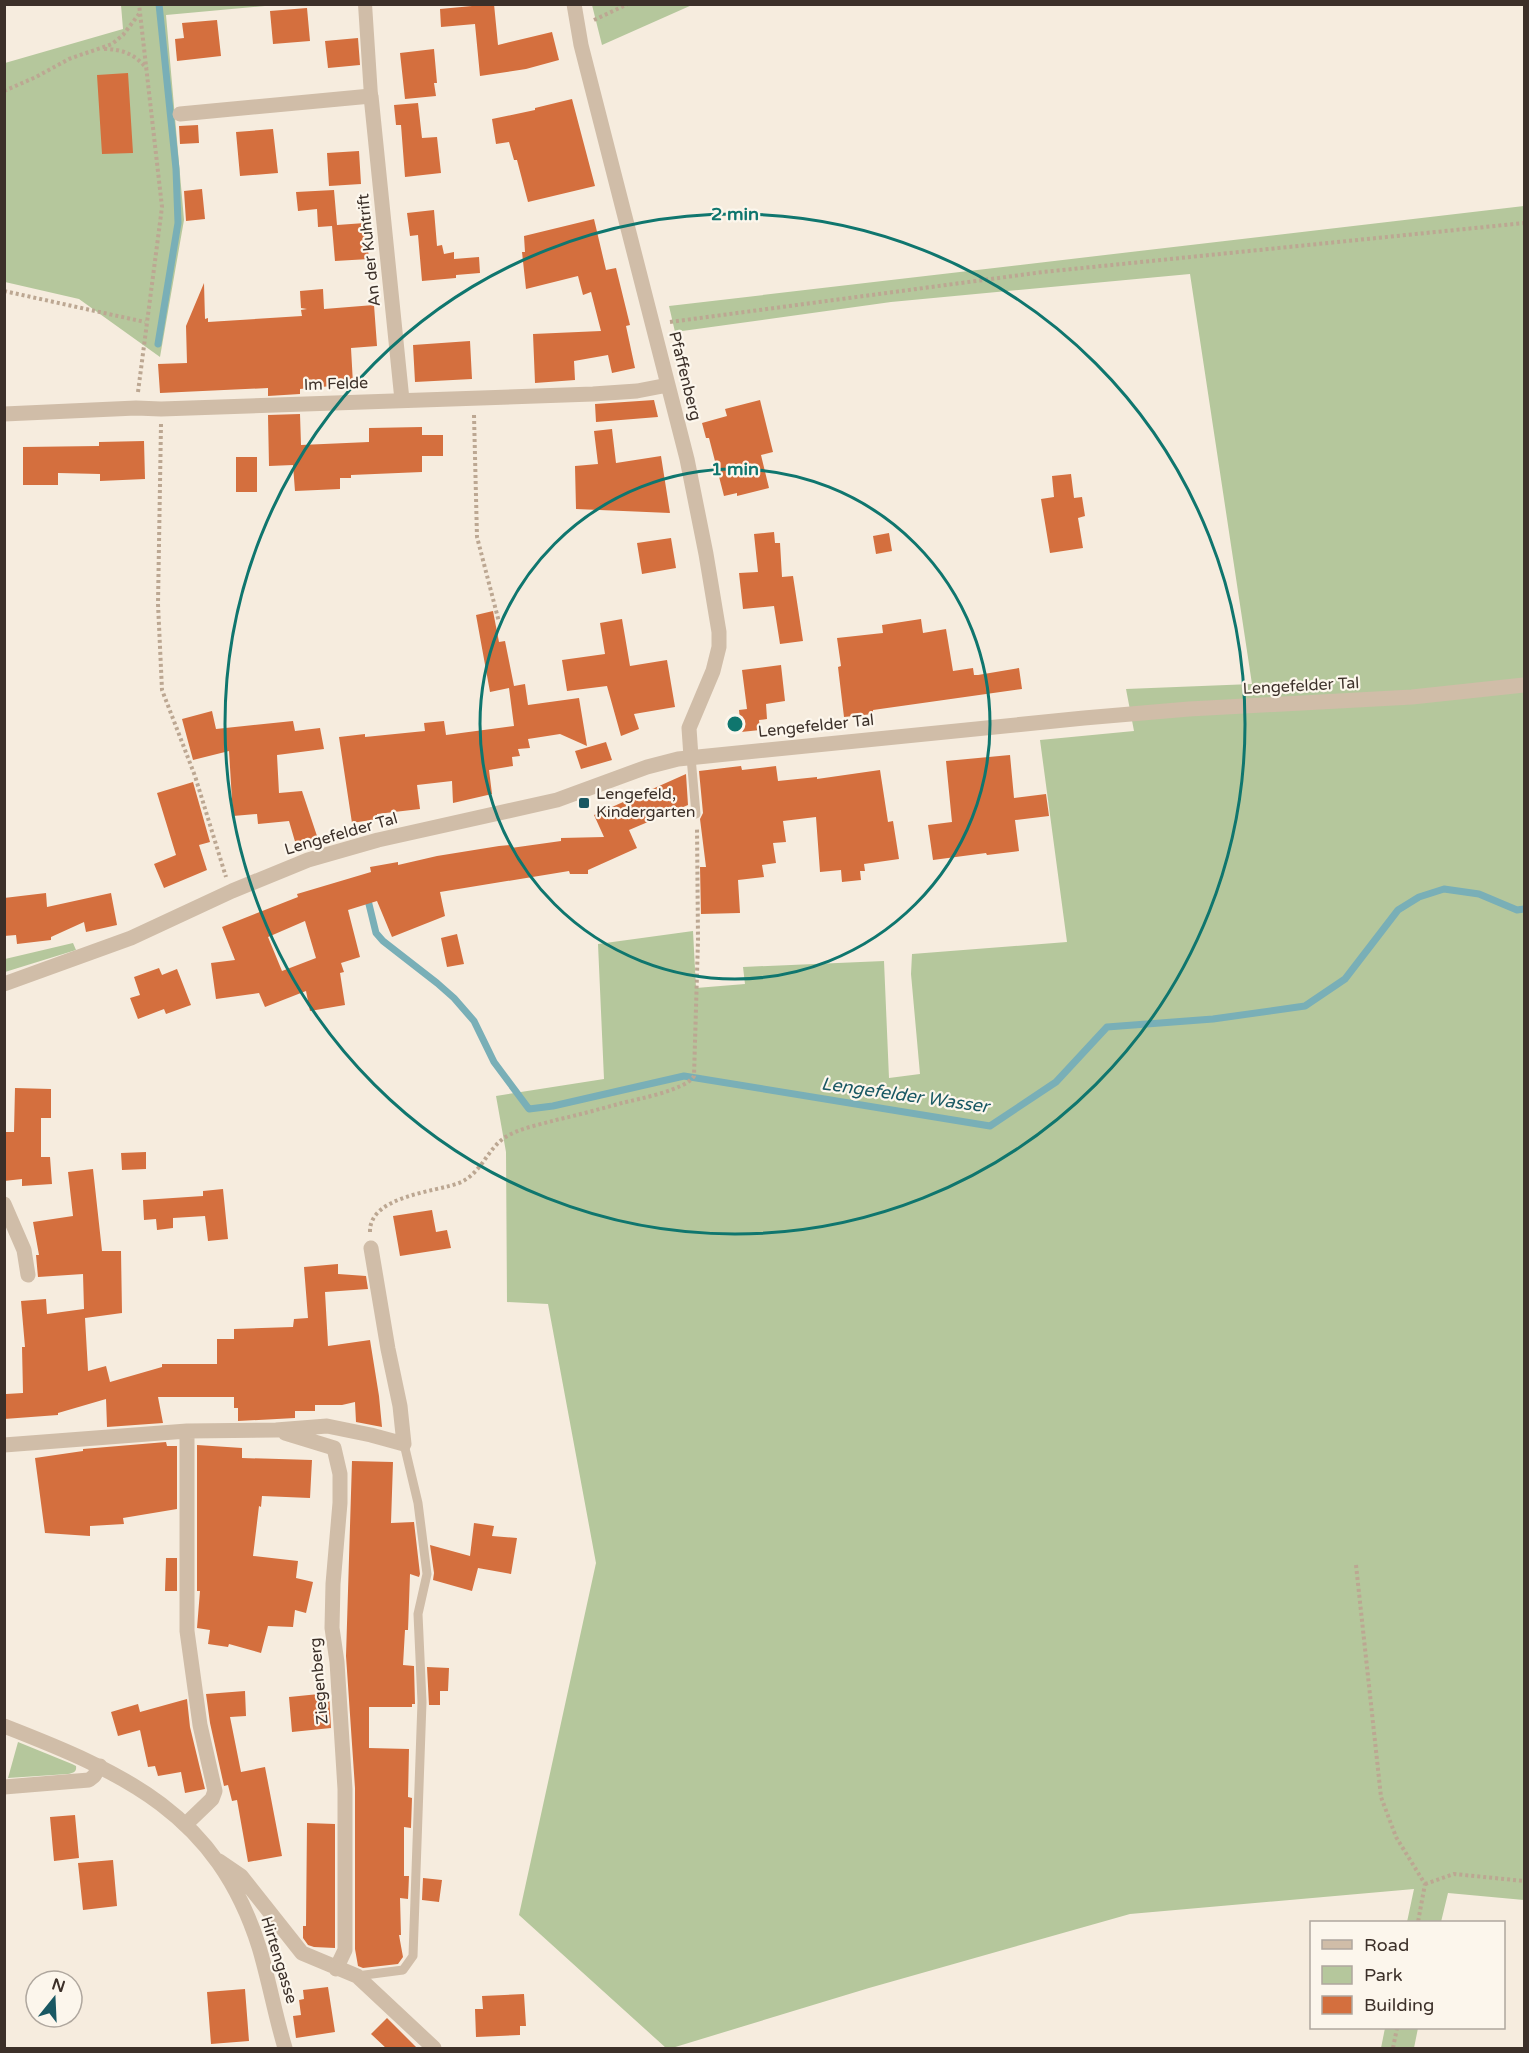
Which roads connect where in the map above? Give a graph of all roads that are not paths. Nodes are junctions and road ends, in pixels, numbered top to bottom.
1 (365, 4) edge
2 (573, 4) edge
3 (372, 96) junction
4 (180, 114) dead end
5 (669, 385) junction
6 (402, 400) junction
7 (4, 414) edge
8 (1524, 685) edge
9 (691, 757) junction
10 (696, 814) road end
11 (4, 984) edge
12 (4, 1204) edge
13 (371, 1248) road end
14 (28, 1275) dead end
15 (276, 1430) junction
16 (187, 1431) junction
17 (404, 1444) junction
18 (4, 1445) edge
19 (4, 1726) edge
20 (100, 1766) junction
21 (4, 1786) edge
22 (186, 1824) junction
23 (215, 1858) junction
24 (336, 1969) junction
25 (357, 1976) junction
26 (285, 2049) edge
27 (434, 2049) edge

1 - 3 street, An der Kuhtrift
2 - 5 street, Pfaffenberg
3 - 4 street
3 - 6 street, An der Kuhtrift
5 - 6 street, Im Felde
5 - 9 street, Pfaffenberg
6 - 7 street, Im Felde
8 - 9 street, Lengefelder Tal
9 - 10 lane
9 - 11 street, Lengefelder Tal
12 - 14 street
13 - 17 street
15 - 16 street, Ziegenberg
15 - 17 street, Ziegenberg
15 - 24 street, Ziegenberg
16 - 18 street, Ziegenberg
16 - 22 street
17 - 25 lane
19 - 20 street, Hirtengasse
20 - 21 street
20 - 22 street, Hirtengasse
22 - 23 street, Hirtengasse
23 - 24 street
23 - 26 street, Hirtengasse
24 - 25 street
25 - 27 street

